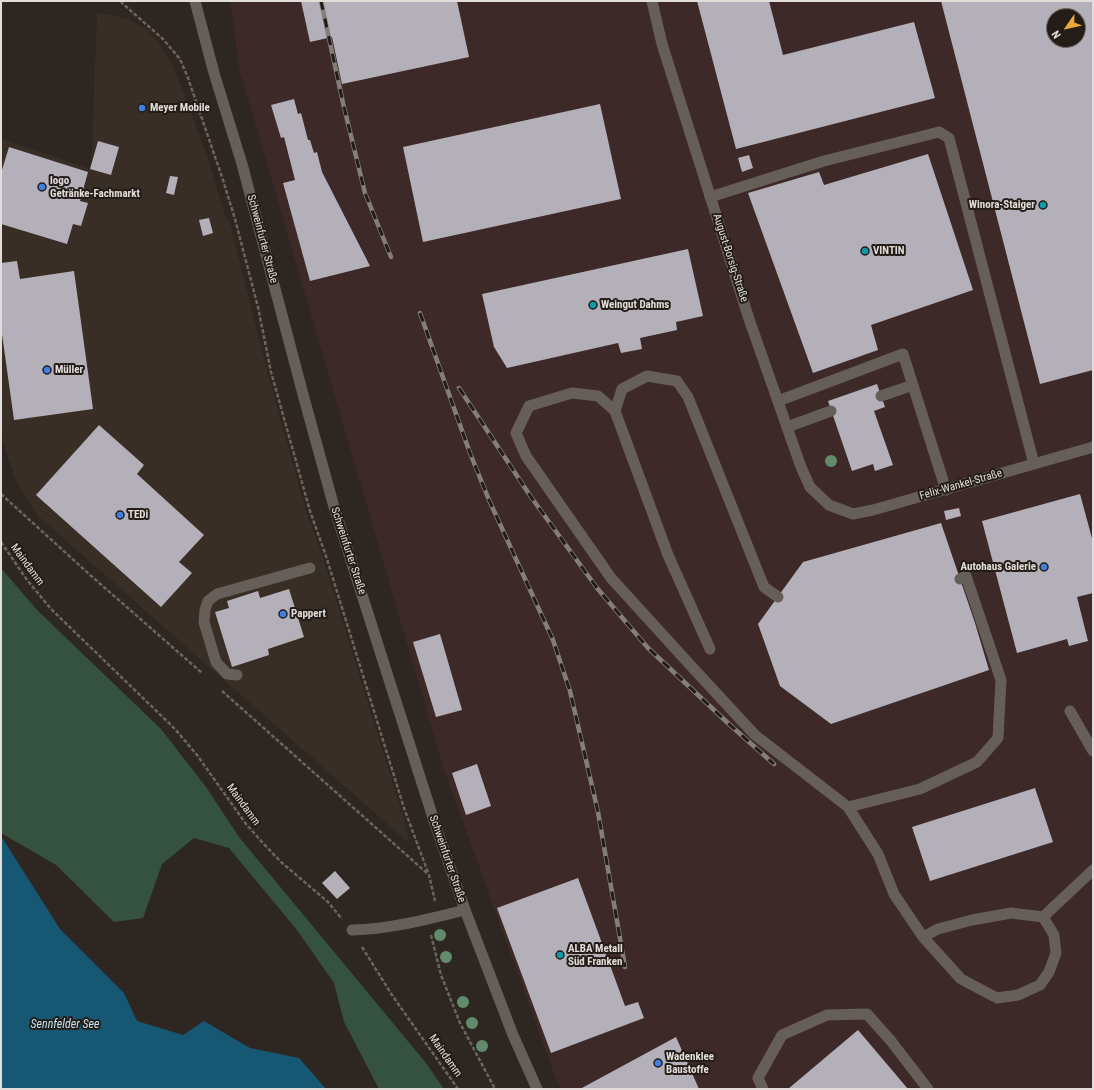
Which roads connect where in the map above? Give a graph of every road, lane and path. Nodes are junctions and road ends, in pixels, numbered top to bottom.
1 (121, 1) edge
2 (196, 1) edge
3 (652, 1) edge
4 (710, 197) junction
5 (913, 385) junction
6 (881, 396) dead end
7 (778, 401) junction
8 (615, 411) junction
9 (832, 411) dead end
10 (787, 427) junction
11 (1093, 447) edge
12 (1034, 464) junction
13 (946, 490) junction
14 (828, 505) joint
15 (1, 542) edge
16 (310, 568) dead end
17 (960, 579) dead end
18 (778, 597) dead end
19 (710, 649) dead end
20 (238, 675) dead end
21 (1070, 711) dead end
22 (1093, 750) edge
23 (848, 807) junction
24 (1093, 870) edge
25 (465, 910) junction
26 (1043, 917) junction
27 (433, 918) junction
28 (352, 930) junction
29 (923, 937) junction
30 (458, 1089) edge
31 (495, 1089) edge
32 (537, 1089) edge
33 (763, 1089) edge
34 (928, 1089) edge

1 - 27 path
2 - 25 main road, Schweinfurter Straße
3 - 4 main road, August-Borsig-Straße
4 - 7 main road, August-Borsig-Straße
4 - 12 main road
5 - 6 main road
5 - 7 main road
5 - 13 main road
7 - 10 main road, August-Borsig-Straße
8 - 18 main road
8 - 19 main road
8 - 23 main road
9 - 10 main road
10 - 14 main road, August-Borsig-Straße
11 - 12 main road, Felix-Wankel-Straße
12 - 13 main road, Felix-Wankel-Straße
13 - 14 main road, Felix-Wankel-Straße
15 - 28 path, Maindamm
16 - 20 main road
17 - 23 main road
21 - 22 main road
23 - 29 main road
24 - 26 main road
25 - 27 main road
25 - 32 main road, Schweinfurter Straße
26 - 29 main road
26 - 29 main road
27 - 28 main road
27 - 31 path
28 - 30 path, Maindamm
33 - 34 main road

